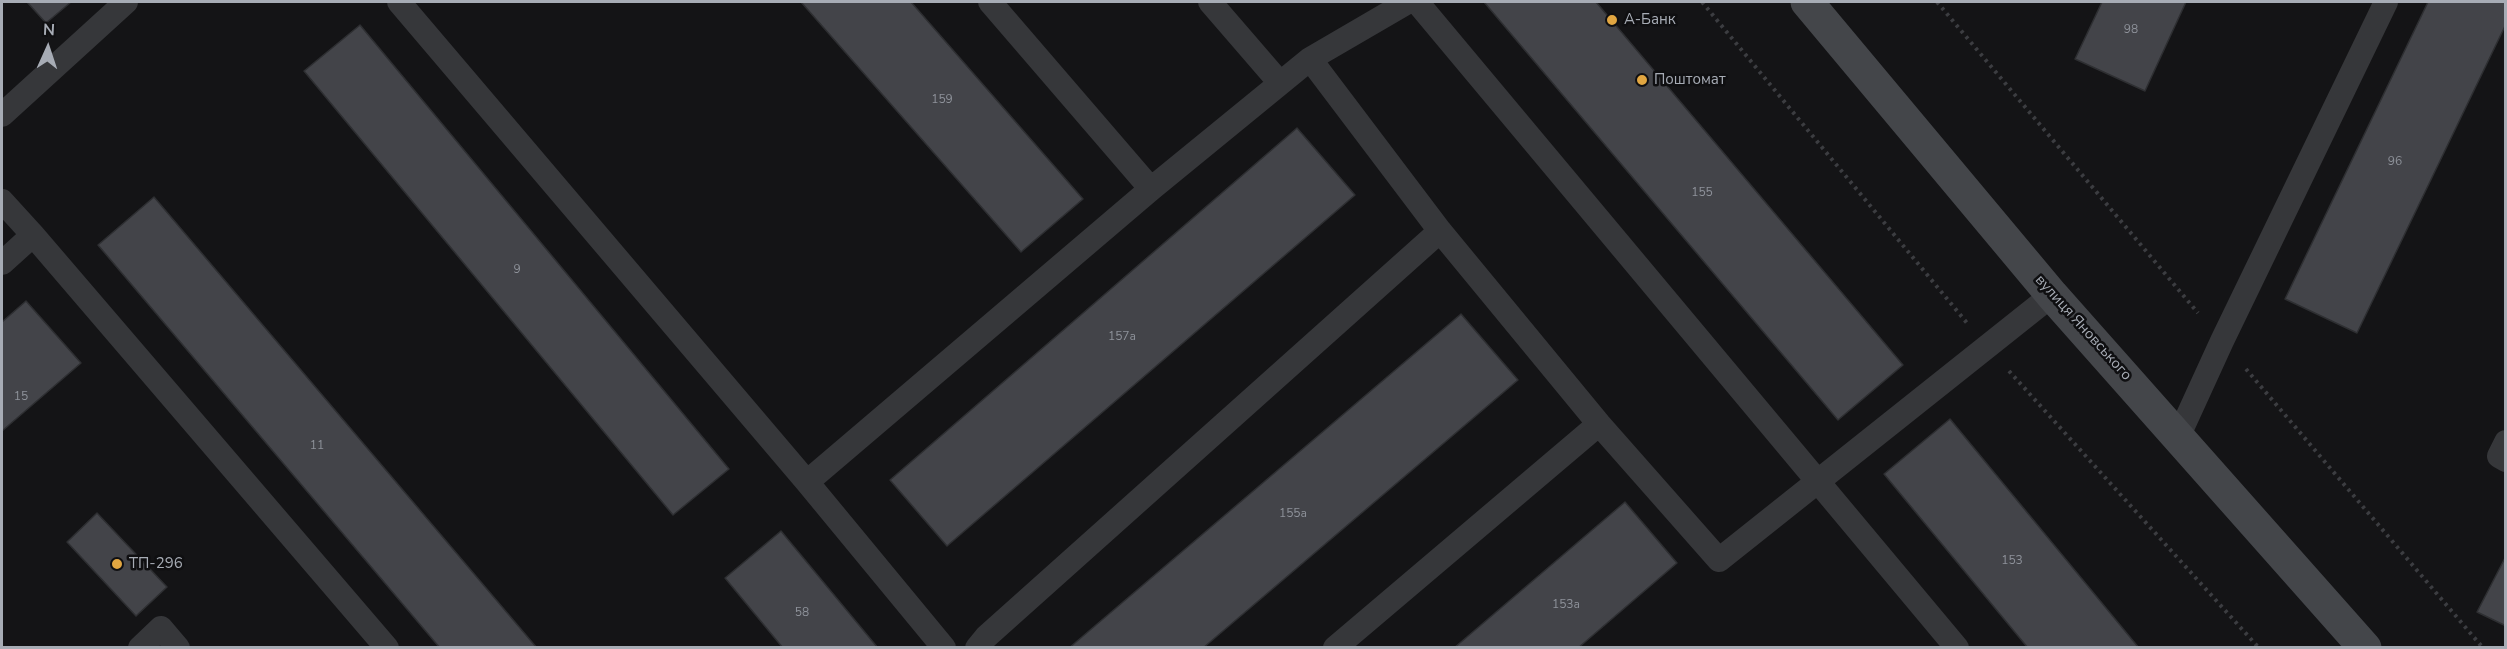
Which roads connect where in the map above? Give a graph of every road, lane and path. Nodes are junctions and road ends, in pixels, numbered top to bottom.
1 (126, 2) edge
2 (399, 2) edge
3 (990, 2) edge
4 (1210, 2) edge
5 (1408, 2) edge
6 (1417, 2) edge
7 (1807, 2) edge
8 (2386, 2) edge
9 (1310, 59) junction
10 (1280, 83) junction
11 (2, 114) edge
12 (1151, 189) junction
13 (2, 201) edge
14 (1440, 231) junction
15 (33, 235) junction
16 (2, 263) edge
17 (2052, 295) junction
18 (1599, 424) junction
19 (2179, 435) junction
20 (2505, 442) edge
21 (2505, 460) edge
22 (807, 482) junction
23 (1818, 483) junction
24 (140, 648) edge
25 (178, 648) edge
26 (387, 648) edge
27 (944, 648) edge
28 (977, 648) edge
29 (1335, 648) edge
30 (1957, 648) edge
31 (2366, 648) edge

1 - 11 lane
2 - 22 lane
3 - 12 lane
4 - 10 lane
5 - 9 lane
6 - 23 lane
7 - 17 main road, вулиця Яновського
8 - 19 lane
9 - 10 lane
9 - 14 lane
10 - 12 lane
12 - 22 lane
13 - 15 lane
14 - 18 lane
14 - 28 lane
15 - 16 lane
15 - 26 lane
17 - 19 main road, вулиця Яновського
17 - 23 lane
18 - 23 lane
18 - 29 lane
19 - 31 main road, вулиця Яновського
20 - 21 lane
22 - 27 lane
23 - 30 lane
24 - 25 lane

